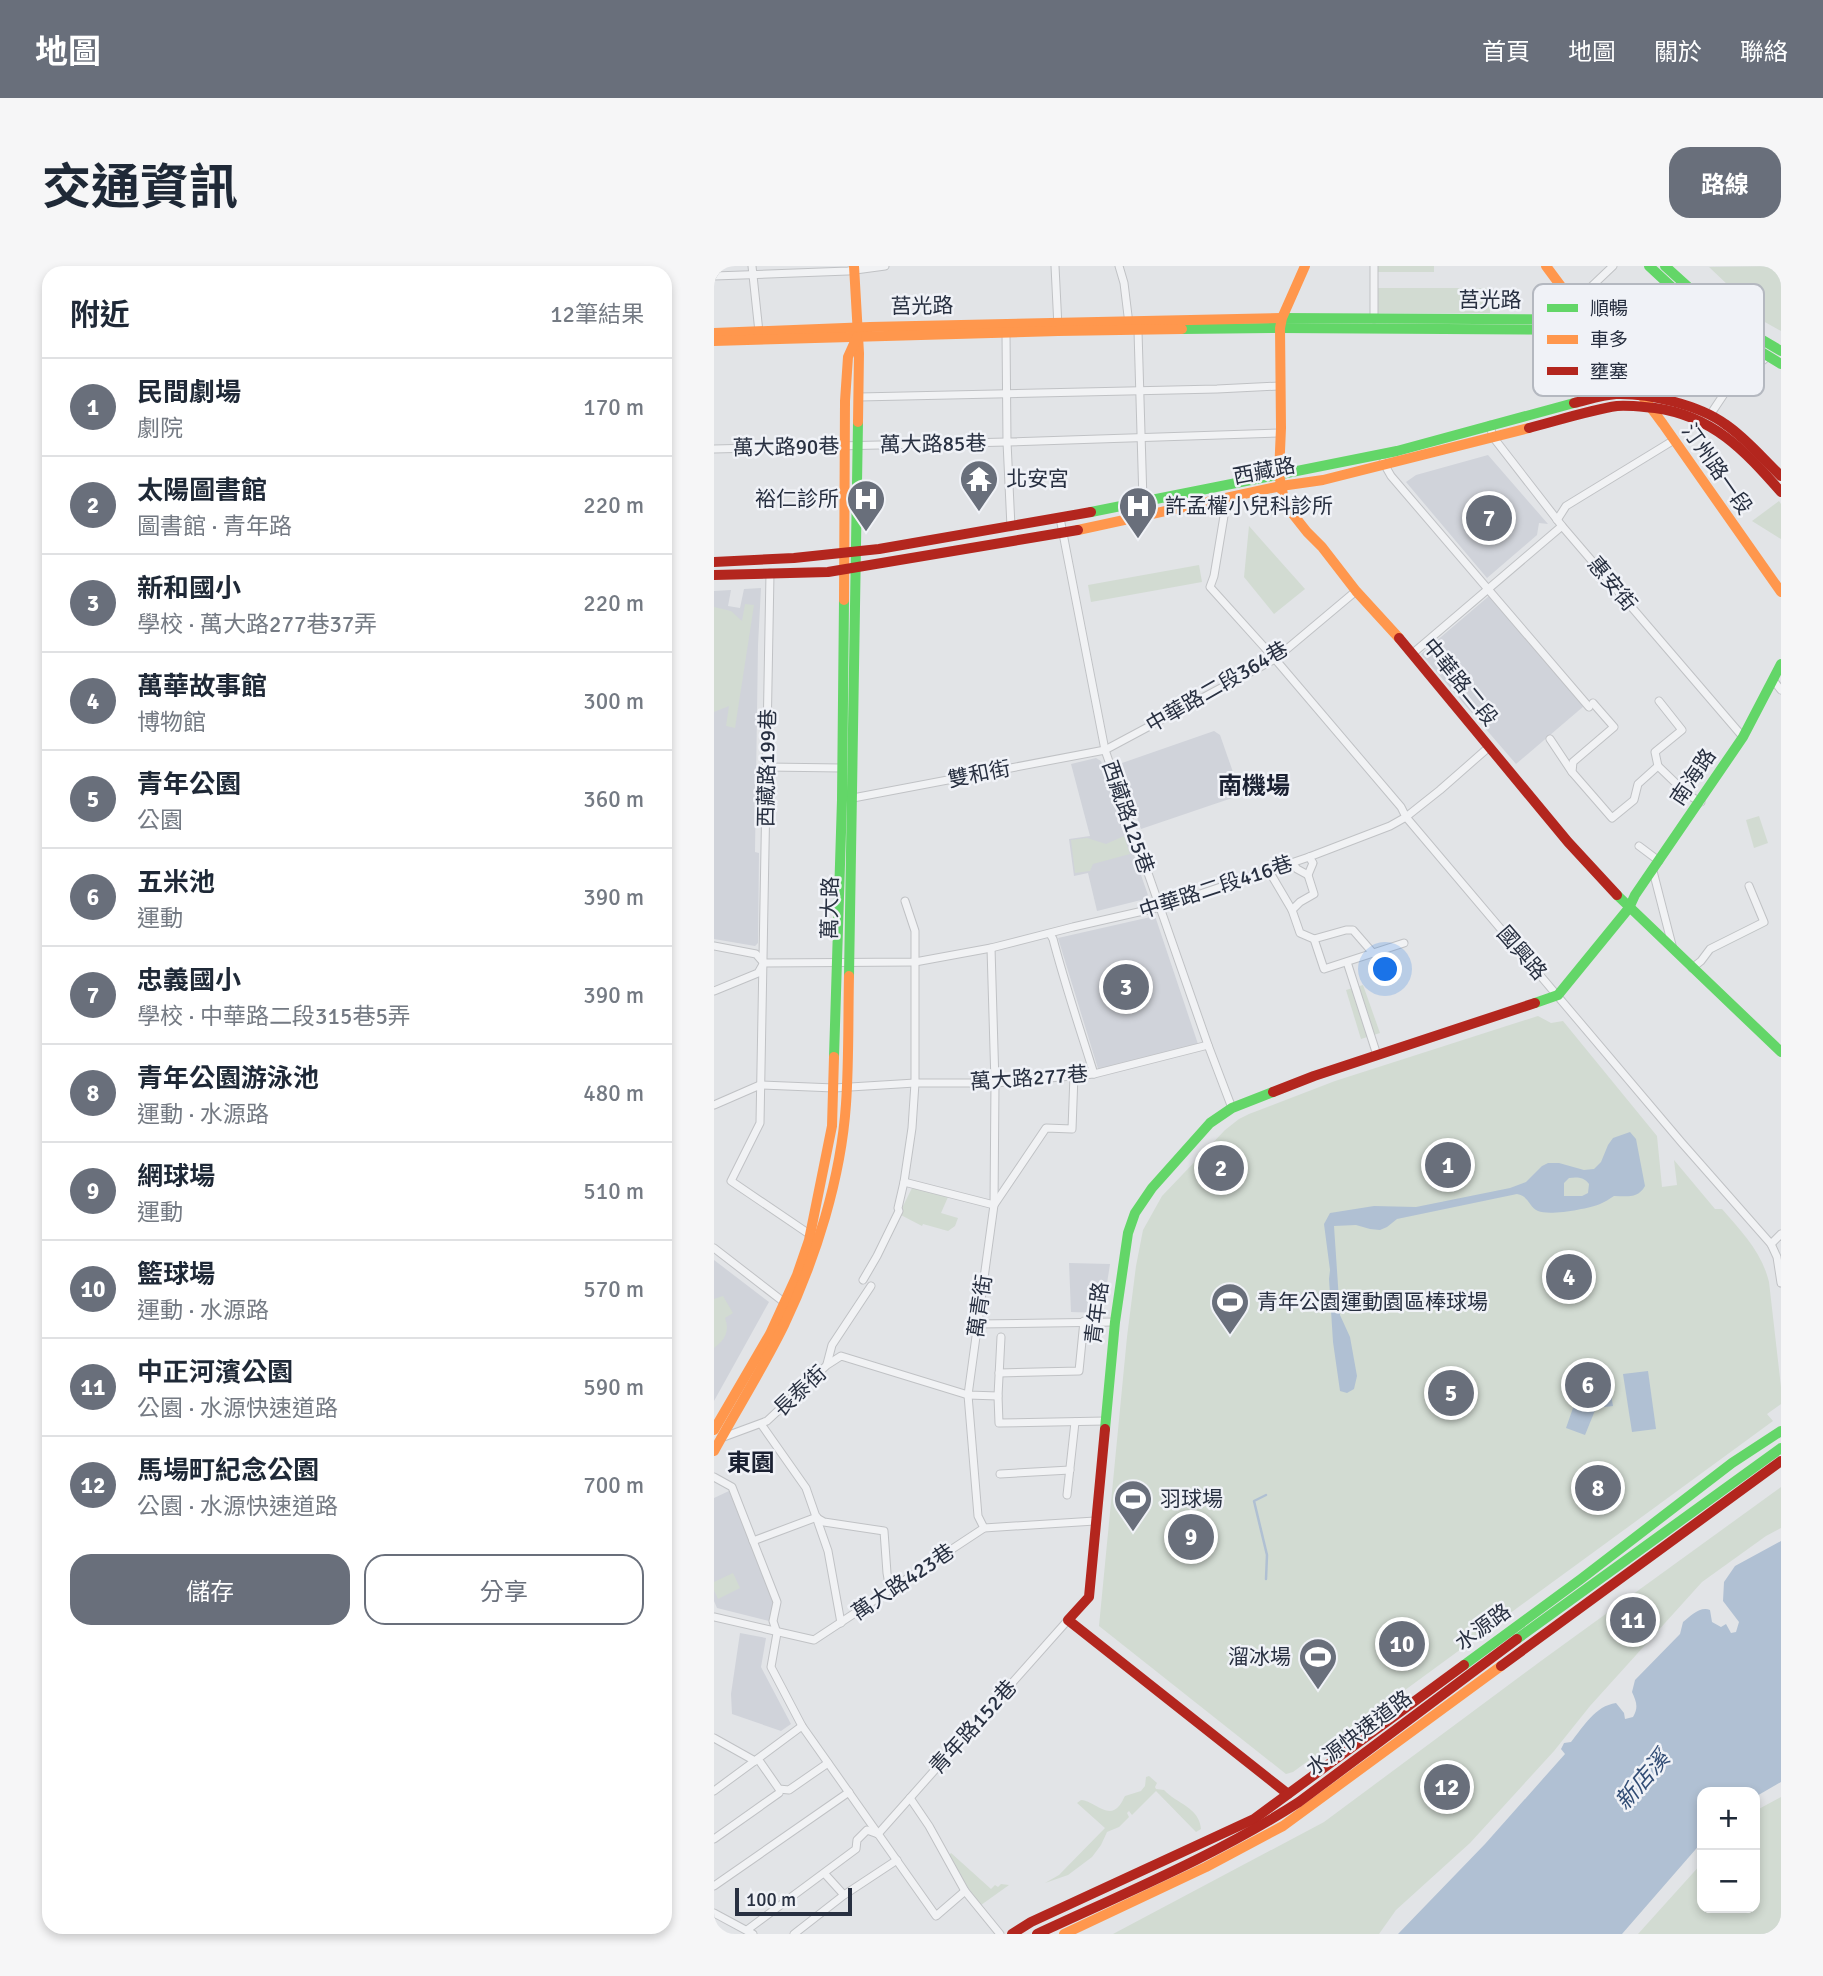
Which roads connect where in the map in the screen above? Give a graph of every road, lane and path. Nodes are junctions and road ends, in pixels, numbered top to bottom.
1 (752, 266) edge
2 (885, 266) edge
3 (1055, 266) edge
4 (1119, 266) edge
5 (1305, 266) edge
6 (1374, 266) edge
7 (1546, 266) edge
8 (1613, 266) edge
9 (1649, 266) edge
10 (1665, 266) edge
11 (854, 268) edge
12 (728, 270) edge
13 (714, 276) edge
14 (753, 276) junction
15 (1559, 284) edge
16 (1596, 284) edge
17 (1670, 284) edge
18 (1681, 284) edge
19 (1374, 319) junction
20 (1533, 320) edge
21 (1281, 323) junction
22 (1058, 327) junction
23 (1132, 328) junction
24 (1533, 330) edge
25 (759, 332) junction
26 (857, 332) junction
27 (714, 333) edge
28 (1006, 333) junction
29 (714, 341) edge
30 (1764, 343) edge
31 (1781, 351) edge
32 (1764, 353) edge
33 (1768, 356) junction
34 (1764, 359) edge
35 (1781, 364) edge
36 (1279, 386) junction
37 (1139, 391) junction
38 (1006, 394) junction
39 (1604, 396) edge
40 (1641, 396) edge
41 (1645, 396) edge
42 (1723, 396) edge
43 (859, 397) junction
44 (1651, 408) junction
45 (1710, 415) junction
46 (1490, 425) junction
47 (1280, 433) junction
48 (1140, 437) junction
49 (1493, 437) junction
50 (1674, 440) junction
51 (1007, 442) junction
52 (858, 445) junction
53 (845, 446) junction
54 (714, 449) edge
55 (1378, 456) junction
56 (1386, 465) junction
57 (1279, 474) junction
58 (1781, 476) edge
59 (1281, 486) junction
60 (1781, 492) edge
61 (1227, 498) junction
62 (1143, 501) junction
63 (1060, 518) junction
64 (1560, 523) junction
65 (1011, 527) junction
66 (1063, 533) junction
67 (857, 551) junction
68 (843, 553) junction
69 (714, 562) edge
70 (857, 568) junction
71 (843, 570) junction
72 (770, 573) junction
73 (714, 575) edge
74 (1488, 590) junction
75 (1356, 591) junction
76 (1781, 592) edge
77 (1412, 654) junction
78 (1275, 659) junction
79 (1781, 664) edge
80 (1773, 680) junction
81 (1781, 690) edge
82 (1659, 701) dead end
83 (1743, 737) junction
84 (1550, 739) dead end
85 (1489, 747) junction
86 (1105, 750) junction
87 (1658, 766) junction
88 (767, 767) junction
89 (842, 768) junction
90 (1572, 772) junction
91 (853, 798) junction
92 (1701, 802) junction
93 (1406, 817) junction
94 (1639, 846) dead end
95 (1309, 857) junction
96 (1292, 863) junction
97 (1656, 866) junction
98 (1269, 871) junction
99 (1308, 875) junction
100 (1749, 886) dead end
101 (905, 901) dead end
102 (1159, 907) junction
103 (1629, 908) junction
104 (1292, 910) junction
105 (1050, 934) junction
106 (1314, 939) junction
107 (1404, 943) dead end
108 (714, 946) edge
109 (991, 948) junction
110 (1673, 950) junction
111 (1373, 953) junction
112 (915, 962) junction
113 (1347, 962) junction
114 (764, 963) junction
115 (849, 963) junction
116 (836, 964) junction
117 (1692, 968) junction
118 (714, 991) edge
119 (1558, 995) junction
120 (1208, 1045) junction
121 (1781, 1052) edge
122 (1377, 1055) junction
123 (1094, 1074) junction
124 (1074, 1075) junction
125 (915, 1083) junction
126 (995, 1083) junction
127 (760, 1086) junction
128 (846, 1087) junction
129 (834, 1088) junction
130 (714, 1105) edge
131 (1231, 1108) junction
132 (904, 1182) junction
133 (994, 1205) junction
134 (1781, 1234) edge
135 (814, 1238) junction
136 (1771, 1244) junction
137 (714, 1248) edge
138 (863, 1280) dead end
139 (1781, 1283) edge
140 (871, 1286) dead end
141 (785, 1303) junction
142 (1084, 1321) junction
143 (1115, 1322) junction
144 (978, 1324) junction
145 (1001, 1337) dead end
146 (827, 1365) junction
147 (999, 1373) junction
148 (968, 1395) junction
149 (998, 1396) junction
150 (1105, 1421) junction
151 (1075, 1422) junction
152 (761, 1424) junction
153 (714, 1430) edge
154 (1781, 1431) edge
155 (718, 1440) edge
156 (1781, 1448) edge
157 (714, 1451) edge
158 (1781, 1461) edge
159 (1070, 1470) junction
160 (1000, 1474) dead end
161 (714, 1477) edge
162 (1068, 1495) dead end
163 (817, 1517) junction
164 (1095, 1521) junction
165 (984, 1528) junction
166 (753, 1541) junction
167 (890, 1590) junction
168 (714, 1617) edge
169 (1068, 1620) junction
170 (841, 1623) junction
171 (777, 1633) junction
172 (802, 1726) junction
173 (714, 1738) edge
174 (756, 1760) junction
175 (828, 1763) junction
176 (714, 1791) edge
177 (779, 1793) dead end
178 (849, 1793) junction
179 (1288, 1794) junction
180 (910, 1798) junction
181 (878, 1834) junction
182 (714, 1839) edge
183 (897, 1860) junction
184 (825, 1874) junction
185 (714, 1886) edge
186 (965, 1891) junction
187 (844, 1895) junction
188 (714, 1913) edge
189 (750, 1932) edge
190 (794, 1934) edge
191 (1000, 1934) edge
192 (1012, 1934) edge
193 (1037, 1934) edge
194 (1064, 1934) edge

1 - 14 street
2 - 11 street
3 - 22 street
4 - 23 street
5 - 21 main road, 中華路二段
6 - 19 street
7 - 15 main road, 汀州路一段
8 - 16 street
9 - 17 main road
10 - 18 main road
11 - 14 street
11 - 26 main road, 萬大路
12 - 13 street
12 - 14 street
14 - 25 street
19 - 20 main road, 莒光路
19 - 21 main road, 莒光路
21 - 23 main road, 莒光路
21 - 24 main road, 莒光路
21 - 36 main road, 中華路二段
22 - 23 main road, 莒光路
22 - 26 main road, 莒光路
22 - 28 main road, 莒光路
23 - 37 street
25 - 26 main road, 莒光路
25 - 27 main road, 莒光路
26 - 28 main road, 莒光路
26 - 29 main road, 莒光路
26 - 43 main road, 萬大路
26 - 53 main road, 萬大路
28 - 38 street
30 - 31 main road
32 - 33 main road
33 - 34 street
33 - 35 main road
36 - 37 street
36 - 47 main road, 中華路二段
37 - 38 street
37 - 48 street
38 - 43 street
38 - 51 street
39 - 46 main road, 西藏路
40 - 44 main road, 汀州路一段
41 - 45 main road, 西藏路
42 - 45 street
43 - 52 main road, 萬大路
44 - 49 main road, 西藏路
44 - 50 main road, 汀州路一段
44 - 60 main road, 西藏路
45 - 58 main road, 西藏路
46 - 49 street, 惠安街
46 - 55 main road, 西藏路
47 - 48 street, 萬大路85巷
47 - 57 main road, 中華路二段
48 - 51 street, 萬大路85巷
48 - 62 street
49 - 56 main road, 西藏路
49 - 64 street, 惠安街
50 - 64 street
50 - 76 main road, 汀州路一段
51 - 52 street, 萬大路85巷
51 - 65 street
52 - 53 street, 萬大路90巷
52 - 67 main road, 萬大路
53 - 54 street, 萬大路90巷
53 - 68 main road, 萬大路
55 - 56 street
55 - 57 main road, 西藏路
56 - 59 main road, 西藏路
56 - 74 street
57 - 59 main road, 中華路二段
57 - 62 main road, 西藏路
59 - 61 main road, 西藏路
59 - 75 main road, 中華路二段
61 - 66 main road, 西藏路
61 - 78 street, 國興路
62 - 63 main road, 西藏路
63 - 65 main road, 西藏路
63 - 66 street, 西藏路125巷
64 - 74 street
64 - 83 street, 惠安街
65 - 67 main road, 西藏路
66 - 70 main road, 西藏路
66 - 86 street, 西藏路125巷
67 - 68 main road, 西藏路
67 - 70 main road, 萬大路
68 - 69 main road, 西藏路
68 - 71 main road, 萬大路
70 - 71 main road, 西藏路
70 - 91 main road, 萬大路
71 - 72 main road, 西藏路
71 - 89 main road, 萬大路
72 - 73 main road, 西藏路
72 - 88 street, 西藏路199巷
74 - 77 street
74 - 90 street
75 - 77 main road, 中華路二段
75 - 78 street, 中華路二段364巷
77 - 85 main road, 中華路二段
78 - 86 street, 中華路二段364巷
78 - 93 street, 國興路
79 - 80 main road, 南海路
80 - 81 street
80 - 83 main road, 南海路
82 - 87 street
83 - 92 main road, 南海路
84 - 90 street
85 - 93 street, 中華路二段416巷
85 - 103 main road, 中華路二段
86 - 91 street, 雙和街
86 - 102 street, 西藏路125巷
87 - 90 street
87 - 92 street
88 - 89 street
88 - 114 street, 西藏路199巷
89 - 116 main road, 萬大路
91 - 115 main road, 萬大路
92 - 97 main road, 南海路
93 - 95 street, 中華路二段416巷
93 - 119 street, 國興路
94 - 97 street
95 - 96 street, 中華路二段416巷
95 - 99 street
96 - 98 street, 中華路二段416巷
96 - 99 street
97 - 103 main road, 南海路
97 - 110 street
98 - 102 street, 中華路二段416巷
98 - 104 street
99 - 104 street
100 - 117 street
101 - 112 street
102 - 105 street, 中華路二段416巷
102 - 120 street, 西藏路125巷
103 - 110 main road, 中華路二段
103 - 119 main road, 南海路
104 - 106 street
105 - 109 street, 中華路二段416巷
105 - 123 street
106 - 111 street
106 - 113 street
107 - 111 street
108 - 114 street
109 - 112 street, 中華路二段416巷
109 - 126 street, 萬青街
110 - 117 main road, 中華路二段
111 - 113 street
112 - 115 street, 中華路二段416巷
112 - 125 street
113 - 122 street
114 - 116 street, 中華路二段416巷
114 - 118 street
114 - 127 street, 西藏路199巷
115 - 116 street, 中華路二段416巷
115 - 128 main road, 萬大路
116 - 129 main road, 萬大路
117 - 121 main road, 中華路二段
119 - 122 main road, 青年路
119 - 136 street, 國興路
120 - 123 street, 萬大路277巷
120 - 131 street, 西藏路125巷
122 - 131 main road, 青年路
123 - 124 street, 萬大路277巷
124 - 126 street, 萬大路277巷
124 - 133 street
125 - 126 street, 萬大路277巷
125 - 128 street, 萬大路277巷
125 - 132 street
126 - 133 street, 萬青街
127 - 129 street, 萬大路277巷
127 - 130 street
127 - 135 street, 西藏路199巷
128 - 129 street, 萬大路277巷
128 - 135 main road, 萬大路
129 - 135 main road, 萬大路
131 - 143 main road, 青年路
132 - 133 street
132 - 138 street
133 - 144 street, 萬青街
134 - 136 street
135 - 141 main road, 萬大路
135 - 155 main road, 萬大路
136 - 139 street, 國興路
137 - 141 street
140 - 146 street
141 - 153 main road, 萬大路
142 - 143 street
142 - 144 street
142 - 147 street
143 - 150 main road, 青年路
144 - 148 street, 萬青街
145 - 147 street
146 - 148 street, 長泰街
146 - 152 street, 長泰街
147 - 149 street
148 - 149 street, 長泰街
148 - 165 street, 萬青街
149 - 151 street
150 - 151 street
150 - 164 main road, 青年路
151 - 159 street
152 - 155 street, 長泰街
152 - 163 street
154 - 179 main road, 水源路
155 - 157 main road, 萬大路
156 - 193 main road, 水源快速道路
158 - 194 main road, 水源快速道路
159 - 160 street
159 - 162 street
161 - 166 street
163 - 166 street
163 - 167 street
163 - 170 street
164 - 165 street, 萬大路423巷
164 - 169 main road, 青年路
165 - 167 street, 萬大路423巷
166 - 171 street
167 - 170 street, 萬大路423巷
168 - 171 street, 萬大路423巷
169 - 179 main road
169 - 180 street, 青年路152巷
170 - 171 street, 萬大路423巷
171 - 172 street
172 - 174 street
172 - 175 street
173 - 174 street
174 - 175 street
174 - 176 street
175 - 178 street
177 - 182 street
178 - 181 street
178 - 185 street
179 - 192 main road, 水源路
180 - 181 street, 青年路152巷
180 - 186 street
181 - 183 street
181 - 184 street, 青年路152巷
183 - 186 street
183 - 187 street
184 - 187 street
184 - 189 street
186 - 191 street
187 - 190 street
188 - 189 street

